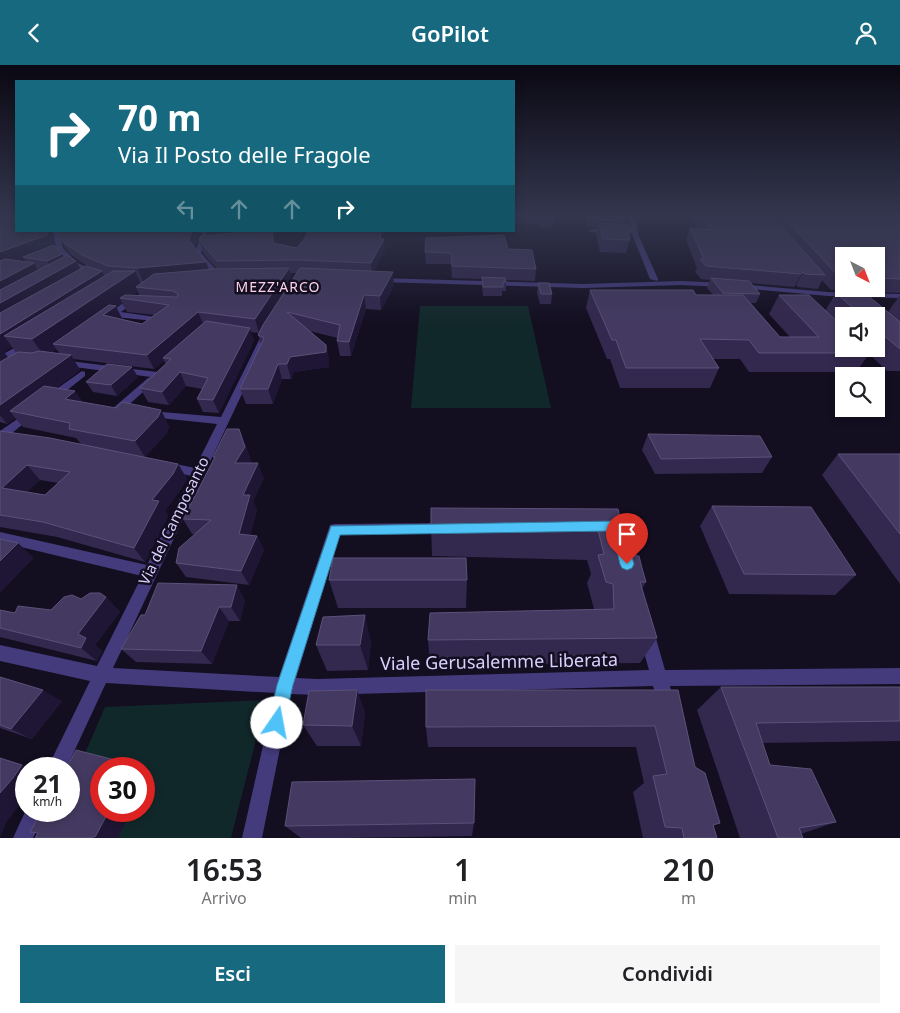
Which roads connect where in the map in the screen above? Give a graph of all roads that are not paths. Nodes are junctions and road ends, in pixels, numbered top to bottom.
1 (62, 252) edge
2 (198, 252) edge
3 (643, 252) edge
4 (101, 277) edge
5 (228, 278) edge
6 (210, 279) edge
7 (219, 279) junction
8 (654, 279) dead end
9 (375, 280) edge
10 (822, 287) dead end
11 (142, 293) edge
12 (828, 294) junction
13 (900, 296) edge
14 (128, 303) junction
15 (138, 304) edge
16 (114, 314) junction
17 (162, 321) edge
18 (272, 323) edge
19 (100, 324) edge
20 (30, 341) edge
21 (2, 359) edge
22 (19, 360) edge
23 (49, 361) edge
24 (82, 374) dead end
25 (222, 421) junction
26 (22, 438) edge
27 (159, 465) edge
28 (198, 473) junction
29 (461, 528) edge
30 (0, 537) edge
31 (150, 572) junction
32 (643, 621) edge
33 (0, 653) edge
34 (100, 675) junction
35 (900, 676) edge
36 (659, 679) junction
37 (285, 685) junction
38 (670, 716) edge
39 (62, 757) edge
40 (31, 822) edge
41 (23, 838) edge
42 (252, 838) edge

1 - 4 street
2 - 7 street
3 - 8 street
5 - 7 street
6 - 7 street
9 - 12 street
10 - 12 street
11 - 14 street
12 - 13 street
14 - 15 street
14 - 16 street
16 - 17 street
16 - 19 street
18 - 25 street, Via del Camposanto
20 - 21 street
21 - 22 street
23 - 25 street
24 - 26 street
25 - 28 street, Via del Camposanto
27 - 28 street
28 - 31 street, Via del Camposanto
29 - 37 street
30 - 31 street
31 - 34 street, Via del Camposanto
32 - 36 street
33 - 34 street, Viale Gerusalemme Liberata
34 - 37 street, Viale Gerusalemme Liberata
34 - 39 street, Via del Camposanto
35 - 36 street, Viale Gerusalemme Liberata
36 - 37 street, Viale Gerusalemme Liberata
36 - 38 street
37 - 42 street
40 - 41 street

